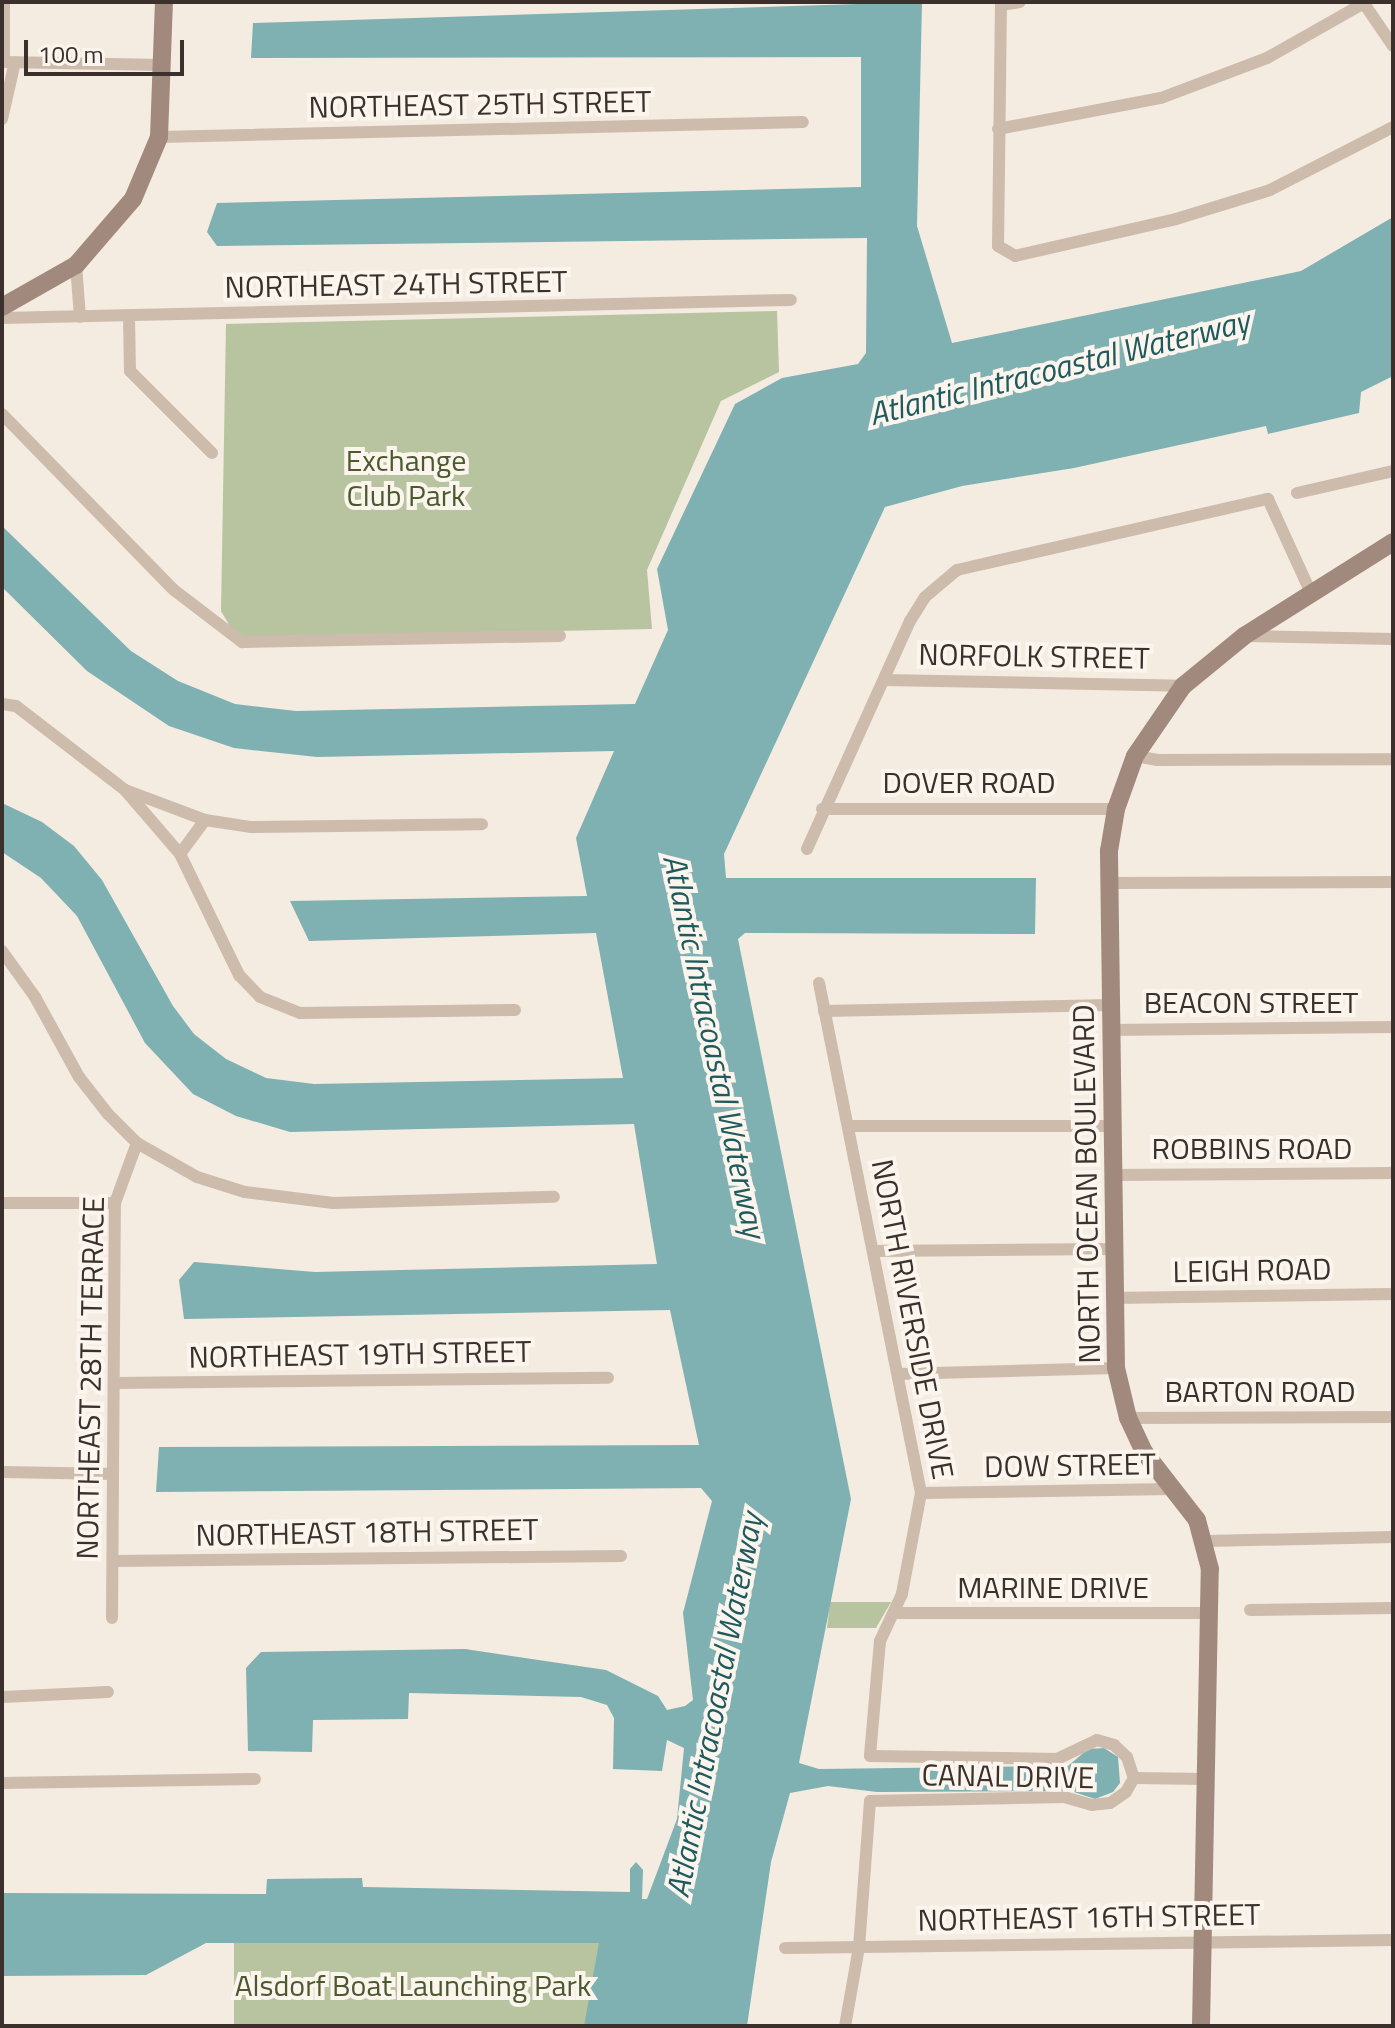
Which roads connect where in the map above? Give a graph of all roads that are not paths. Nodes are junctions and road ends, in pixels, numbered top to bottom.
1 (4, 2) edge
2 (164, 2) edge
3 (1020, 2) edge
4 (1364, 3) edge
5 (1001, 4) edge
6 (1393, 46) edge
7 (7, 62) edge
8 (163, 65) junction
9 (2, 119) edge
10 (803, 122) dead end
11 (1393, 127) edge
12 (998, 129) junction
13 (159, 137) junction
14 (76, 265) junction
15 (791, 300) dead end
16 (2, 307) edge
17 (129, 316) junction
18 (80, 317) junction
19 (2, 318) edge
20 (2, 414) edge
21 (212, 453) dead end
22 (1393, 471) edge
23 (1297, 493) dead end
24 (1393, 542) edge
25 (1311, 593) junction
26 (560, 636) dead end
27 (1244, 636) junction
28 (1393, 639) edge
29 (884, 680) junction
30 (1183, 686) junction
31 (2, 692) edge
32 (2, 704) edge
33 (16, 706) junction
34 (1135, 756) junction
35 (1393, 759) edge
36 (125, 790) junction
37 (822, 809) junction
38 (1116, 809) junction
39 (205, 820) junction
40 (482, 824) dead end
41 (807, 849) dead end
42 (180, 854) junction
43 (1393, 882) edge
44 (1109, 883) junction
45 (2, 951) edge
46 (819, 983) dead end
47 (1110, 1005) junction
48 (515, 1010) dead end
49 (824, 1011) junction
50 (1393, 1027) edge
51 (1110, 1030) junction
52 (849, 1126) junction
53 (1111, 1126) junction
54 (137, 1143) junction
55 (1393, 1173) edge
56 (1111, 1175) junction
57 (554, 1197) dead end
58 (2, 1203) edge
59 (115, 1203) junction
60 (1112, 1249) junction
61 (876, 1251) junction
62 (1393, 1294) edge
63 (1112, 1298) junction
64 (1116, 1368) junction
65 (898, 1374) junction
66 (608, 1378) dead end
67 (114, 1383) junction
68 (1393, 1417) edge
69 (1128, 1418) junction
70 (2, 1472) edge
71 (113, 1474) junction
72 (1172, 1489) junction
73 (921, 1493) junction
74 (1393, 1537) edge
75 (1206, 1541) junction
76 (621, 1556) dead end
77 (113, 1561) junction
78 (1393, 1608) edge
79 (1250, 1610) dead end
80 (895, 1613) junction
81 (1210, 1613) junction
82 (112, 1618) dead end
83 (108, 1692) dead end
84 (2, 1697) edge
85 (870, 1756) joint
86 (1134, 1778) junction
87 (255, 1779) dead end
88 (1206, 1779) junction
89 (2, 1783) edge
90 (1203, 1940) junction
91 (1393, 1940) edge
92 (859, 1947) junction
93 (785, 1948) dead end
94 (845, 2026) edge
95 (1201, 2026) edge

1 - 7 street
2 - 8 main road
3 - 5 street
4 - 6 street
4 - 12 street
5 - 12 street
7 - 8 street
7 - 9 street
8 - 13 main road
10 - 13 street, NORTHEAST 25TH STREET
11 - 12 street
13 - 14 main road
14 - 16 main road
14 - 18 street
15 - 17 street, NORTHEAST 24TH STREET
17 - 18 street, NORTHEAST 24TH STREET
17 - 21 street
18 - 19 street, NORTHEAST 24TH STREET
20 - 26 street
22 - 23 street
24 - 25 main road, NORTH OCEAN BOULEVARD
25 - 27 main road, NORTH OCEAN BOULEVARD
25 - 29 street
27 - 28 street
27 - 30 main road, NORTH OCEAN BOULEVARD
29 - 30 street, NORFOLK STREET
29 - 37 street
30 - 34 main road, NORTH OCEAN BOULEVARD
31 - 33 street
32 - 33 street
33 - 36 street
34 - 35 street
34 - 38 main road, NORTH OCEAN BOULEVARD
36 - 39 street
36 - 42 street
37 - 38 street, DOVER ROAD
37 - 41 street
38 - 44 main road, NORTH OCEAN BOULEVARD
39 - 40 street
39 - 42 street
42 - 48 street
43 - 44 street
44 - 47 main road, NORTH OCEAN BOULEVARD
45 - 54 street
46 - 49 street, NORTH RIVERSIDE DRIVE
47 - 49 street, BEACON STREET
47 - 51 main road, NORTH OCEAN BOULEVARD
49 - 52 street, NORTH RIVERSIDE DRIVE
50 - 51 street, BEACON STREET
51 - 53 main road, NORTH OCEAN BOULEVARD
52 - 53 street, ROBBINS ROAD
52 - 61 street, NORTH RIVERSIDE DRIVE
53 - 56 main road, NORTH OCEAN BOULEVARD
54 - 57 street
54 - 59 street, NORTHEAST 28TH TERRACE
55 - 56 street, ROBBINS ROAD
56 - 60 main road, NORTH OCEAN BOULEVARD
58 - 59 street
59 - 67 street, NORTHEAST 28TH TERRACE
60 - 61 street
60 - 63 main road, NORTH OCEAN BOULEVARD
61 - 65 street, NORTH RIVERSIDE DRIVE
62 - 63 street, LEIGH ROAD
63 - 64 main road, NORTH OCEAN BOULEVARD
64 - 65 street
64 - 69 main road, NORTH OCEAN BOULEVARD
65 - 73 street, NORTH RIVERSIDE DRIVE
66 - 67 street, NORTHEAST 19TH STREET
67 - 71 street, NORTHEAST 28TH TERRACE
68 - 69 street, BARTON ROAD
69 - 72 main road, NORTH OCEAN BOULEVARD
70 - 71 street
71 - 77 street, NORTHEAST 28TH TERRACE
72 - 73 street, DOW STREET
72 - 75 main road, NORTH OCEAN BOULEVARD
73 - 80 street, NORTH RIVERSIDE DRIVE
74 - 75 street
75 - 81 main road, NORTH OCEAN BOULEVARD
76 - 77 street, NORTHEAST 18TH STREET
77 - 82 street, NORTHEAST 28TH TERRACE
78 - 79 street
80 - 81 street, MARINE DRIVE
80 - 85 street, NORTH RIVERSIDE DRIVE
81 - 88 main road, NORTH OCEAN BOULEVARD
83 - 84 street
85 - 86 street, CANAL DRIVE
86 - 88 street, CANAL DRIVE
86 - 92 street, CANAL DRIVE
87 - 89 street
88 - 90 main road, NORTH OCEAN BOULEVARD
90 - 91 street, NORTHEAST 16TH STREET
90 - 92 street, NORTHEAST 16TH STREET
90 - 95 main road, NORTH OCEAN BOULEVARD
92 - 93 street, NORTHEAST 16TH STREET
92 - 94 street

